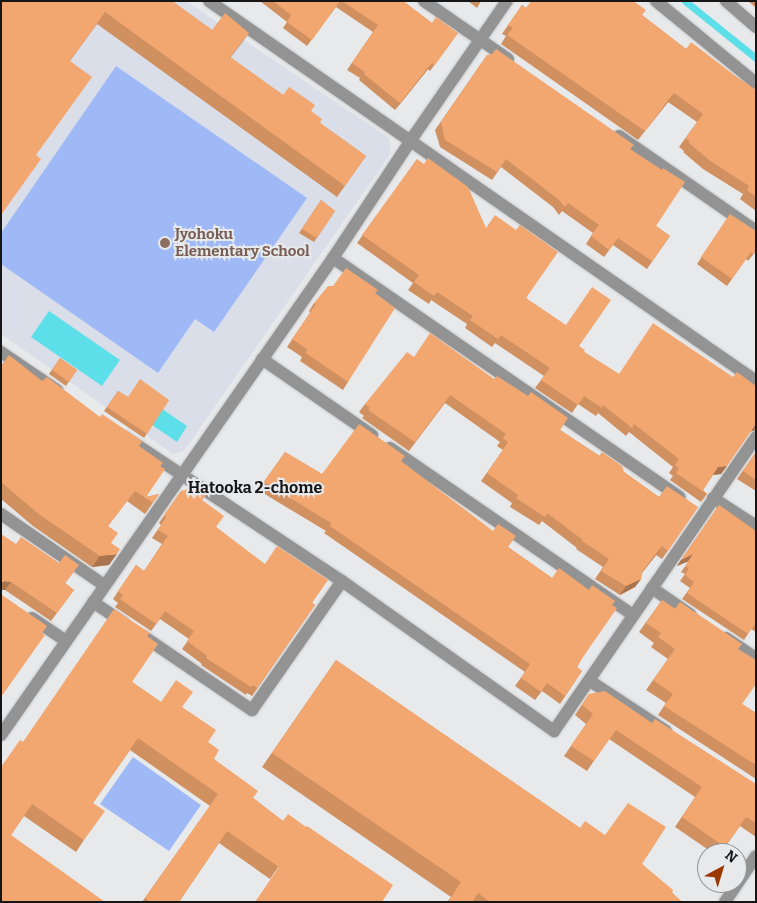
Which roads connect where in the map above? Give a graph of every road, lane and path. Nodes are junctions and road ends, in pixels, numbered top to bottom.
1 (209, 1) edge
2 (424, 1) edge
3 (507, 1) edge
4 (656, 1) edge
5 (726, 1) edge
6 (756, 27) edge
7 (480, 40) junction
8 (521, 68) edge
9 (756, 83) edge
10 (610, 130) edge
11 (411, 140) junction
12 (756, 232) edge
13 (333, 258) junction
14 (1, 352) edge
15 (262, 359) junction
16 (756, 381) edge
17 (67, 397) edge
18 (116, 430) edge
19 (756, 437) edge
20 (182, 475) junction
21 (713, 498) junction
22 (694, 507) junction
23 (1, 514) edge
24 (756, 526) edge
25 (342, 581) junction
26 (104, 585) junction
27 (652, 588) junction
28 (93, 602) junction
29 (18, 608) edge
30 (634, 615) junction
31 (700, 620) edge
32 (716, 631) edge
33 (66, 641) junction
34 (756, 658) edge
35 (590, 681) junction
36 (2, 734) edge
37 (673, 735) edge
38 (756, 856) edge
39 (725, 902) edge

1 - 11 street
2 - 7 street
3 - 7 street
4 - 9 street
5 - 6 street
7 - 8 street
7 - 11 street
10 - 12 street
11 - 13 street
11 - 16 street
13 - 15 street
13 - 22 street
14 - 17 street
15 - 20 street
15 - 30 street
18 - 20 street
19 - 21 street
20 - 25 street
20 - 26 street
21 - 22 street
21 - 24 street
22 - 27 street
23 - 26 street
25 - 28 street
25 - 35 street
26 - 28 street
27 - 30 street
27 - 31 street
28 - 33 street
29 - 33 street
30 - 35 street
32 - 34 street
33 - 36 street
35 - 37 street
38 - 39 street

